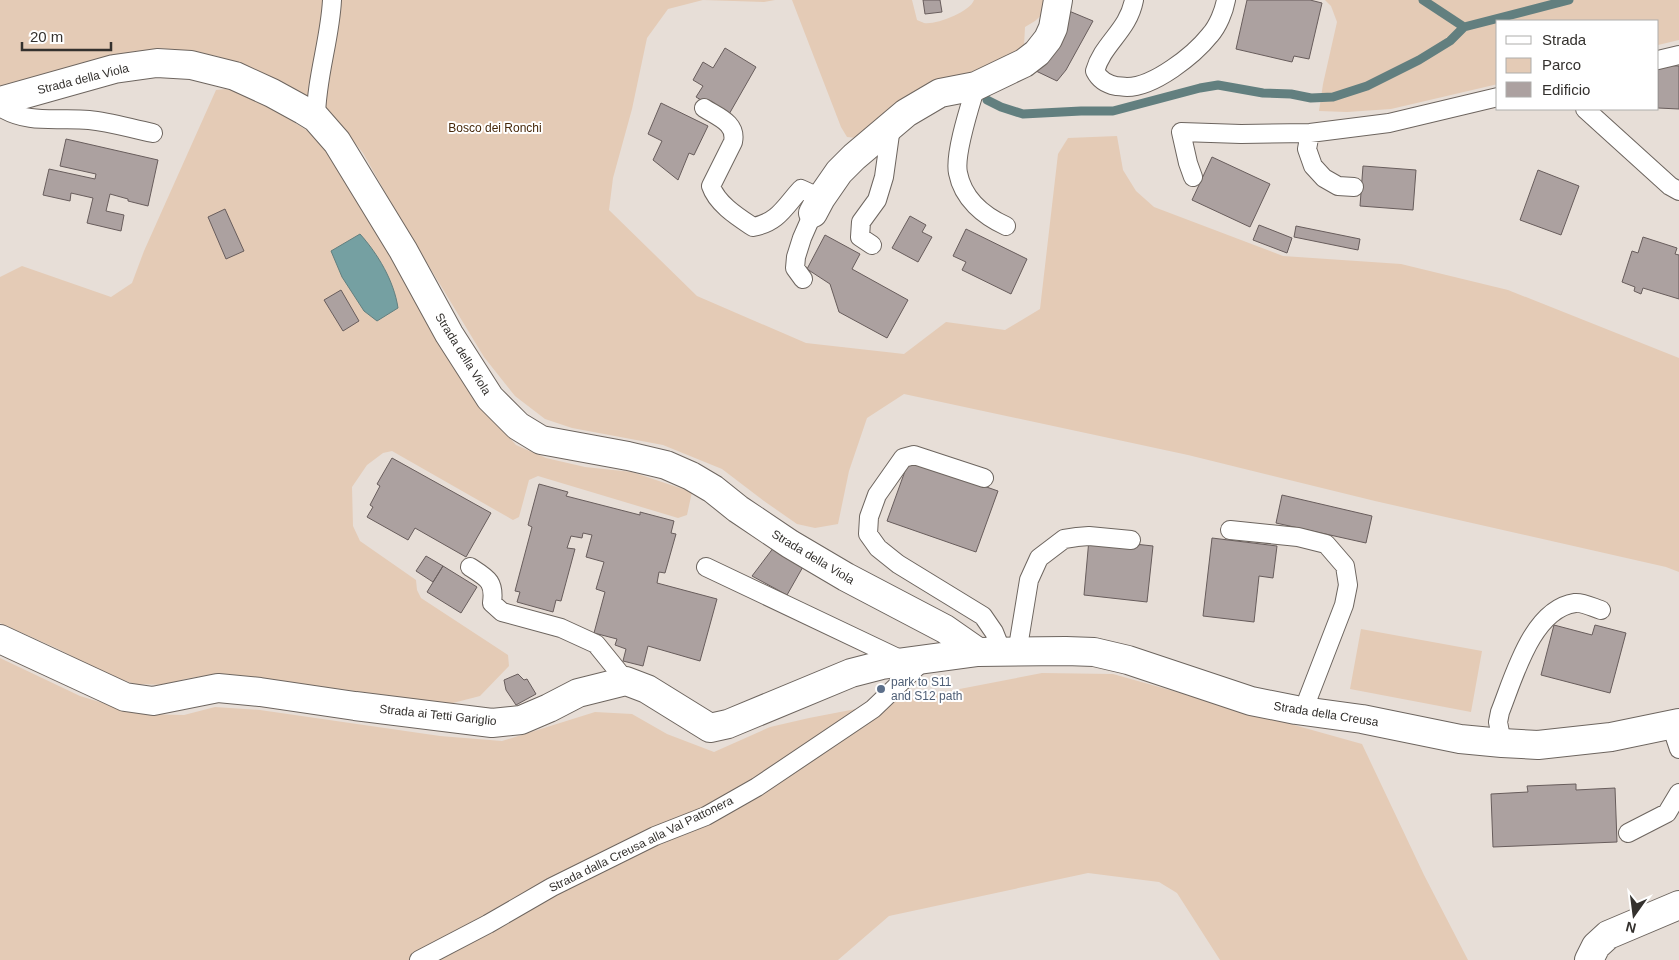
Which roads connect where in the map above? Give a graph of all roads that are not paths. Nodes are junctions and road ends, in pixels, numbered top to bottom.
1 (332, 0) edge
2 (1058, 0) edge
3 (1134, 0) edge
4 (1226, 0) edge
5 (1679, 55) edge
6 (1659, 60) edge
7 (976, 86) junction
8 (1496, 97) edge
9 (0, 101) edge
10 (0, 107) edge
11 (704, 108) dead end
12 (1586, 110) edge
13 (316, 118) junction
14 (891, 127) junction
15 (153, 133) dead end
16 (1310, 134) junction
17 (1193, 177) dead end
18 (1354, 187) dead end
19 (1679, 191) edge
20 (817, 205) junction
21 (1006, 226) dead end
22 (872, 245) dead end
23 (804, 279) dead end
24 (984, 478) dead end
25 (1230, 530) dead end
26 (1130, 540) dead end
27 (470, 567) dead end
28 (706, 567) dead end
29 (1601, 610) dead end
30 (0, 639) edge
31 (999, 652) junction
32 (915, 662) junction
33 (626, 681) junction
34 (1303, 711) junction
35 (1676, 732) edge
36 (1502, 744) junction
37 (1679, 793) edge
38 (1628, 833) dead end
39 (1679, 905) edge
40 (419, 960) edge
41 (1589, 960) edge

1 - 13 lane
2 - 7 street
3 - 4 lane
5 - 6 lane
7 - 14 street
7 - 21 lane
8 - 16 lane
9 - 13 street, Strada della Viola
10 - 15 lane
11 - 20 lane
12 - 19 lane
13 - 31 street, Strada della Viola
14 - 20 street
14 - 22 lane
16 - 17 lane
16 - 18 lane
20 - 23 lane
24 - 31 lane
25 - 34 lane
26 - 31 lane
27 - 33 lane
28 - 32 lane
29 - 36 lane
30 - 33 street, Strada ai Tetti Gariglio
31 - 32 street
31 - 34 street, Strada della Creusa
32 - 33 street
32 - 40 lane, Strada dalla Creusa alla Val Pattonera
34 - 36 street, Strada della Creusa
35 - 36 street, Strada della Creusa
37 - 38 lane
39 - 41 street

